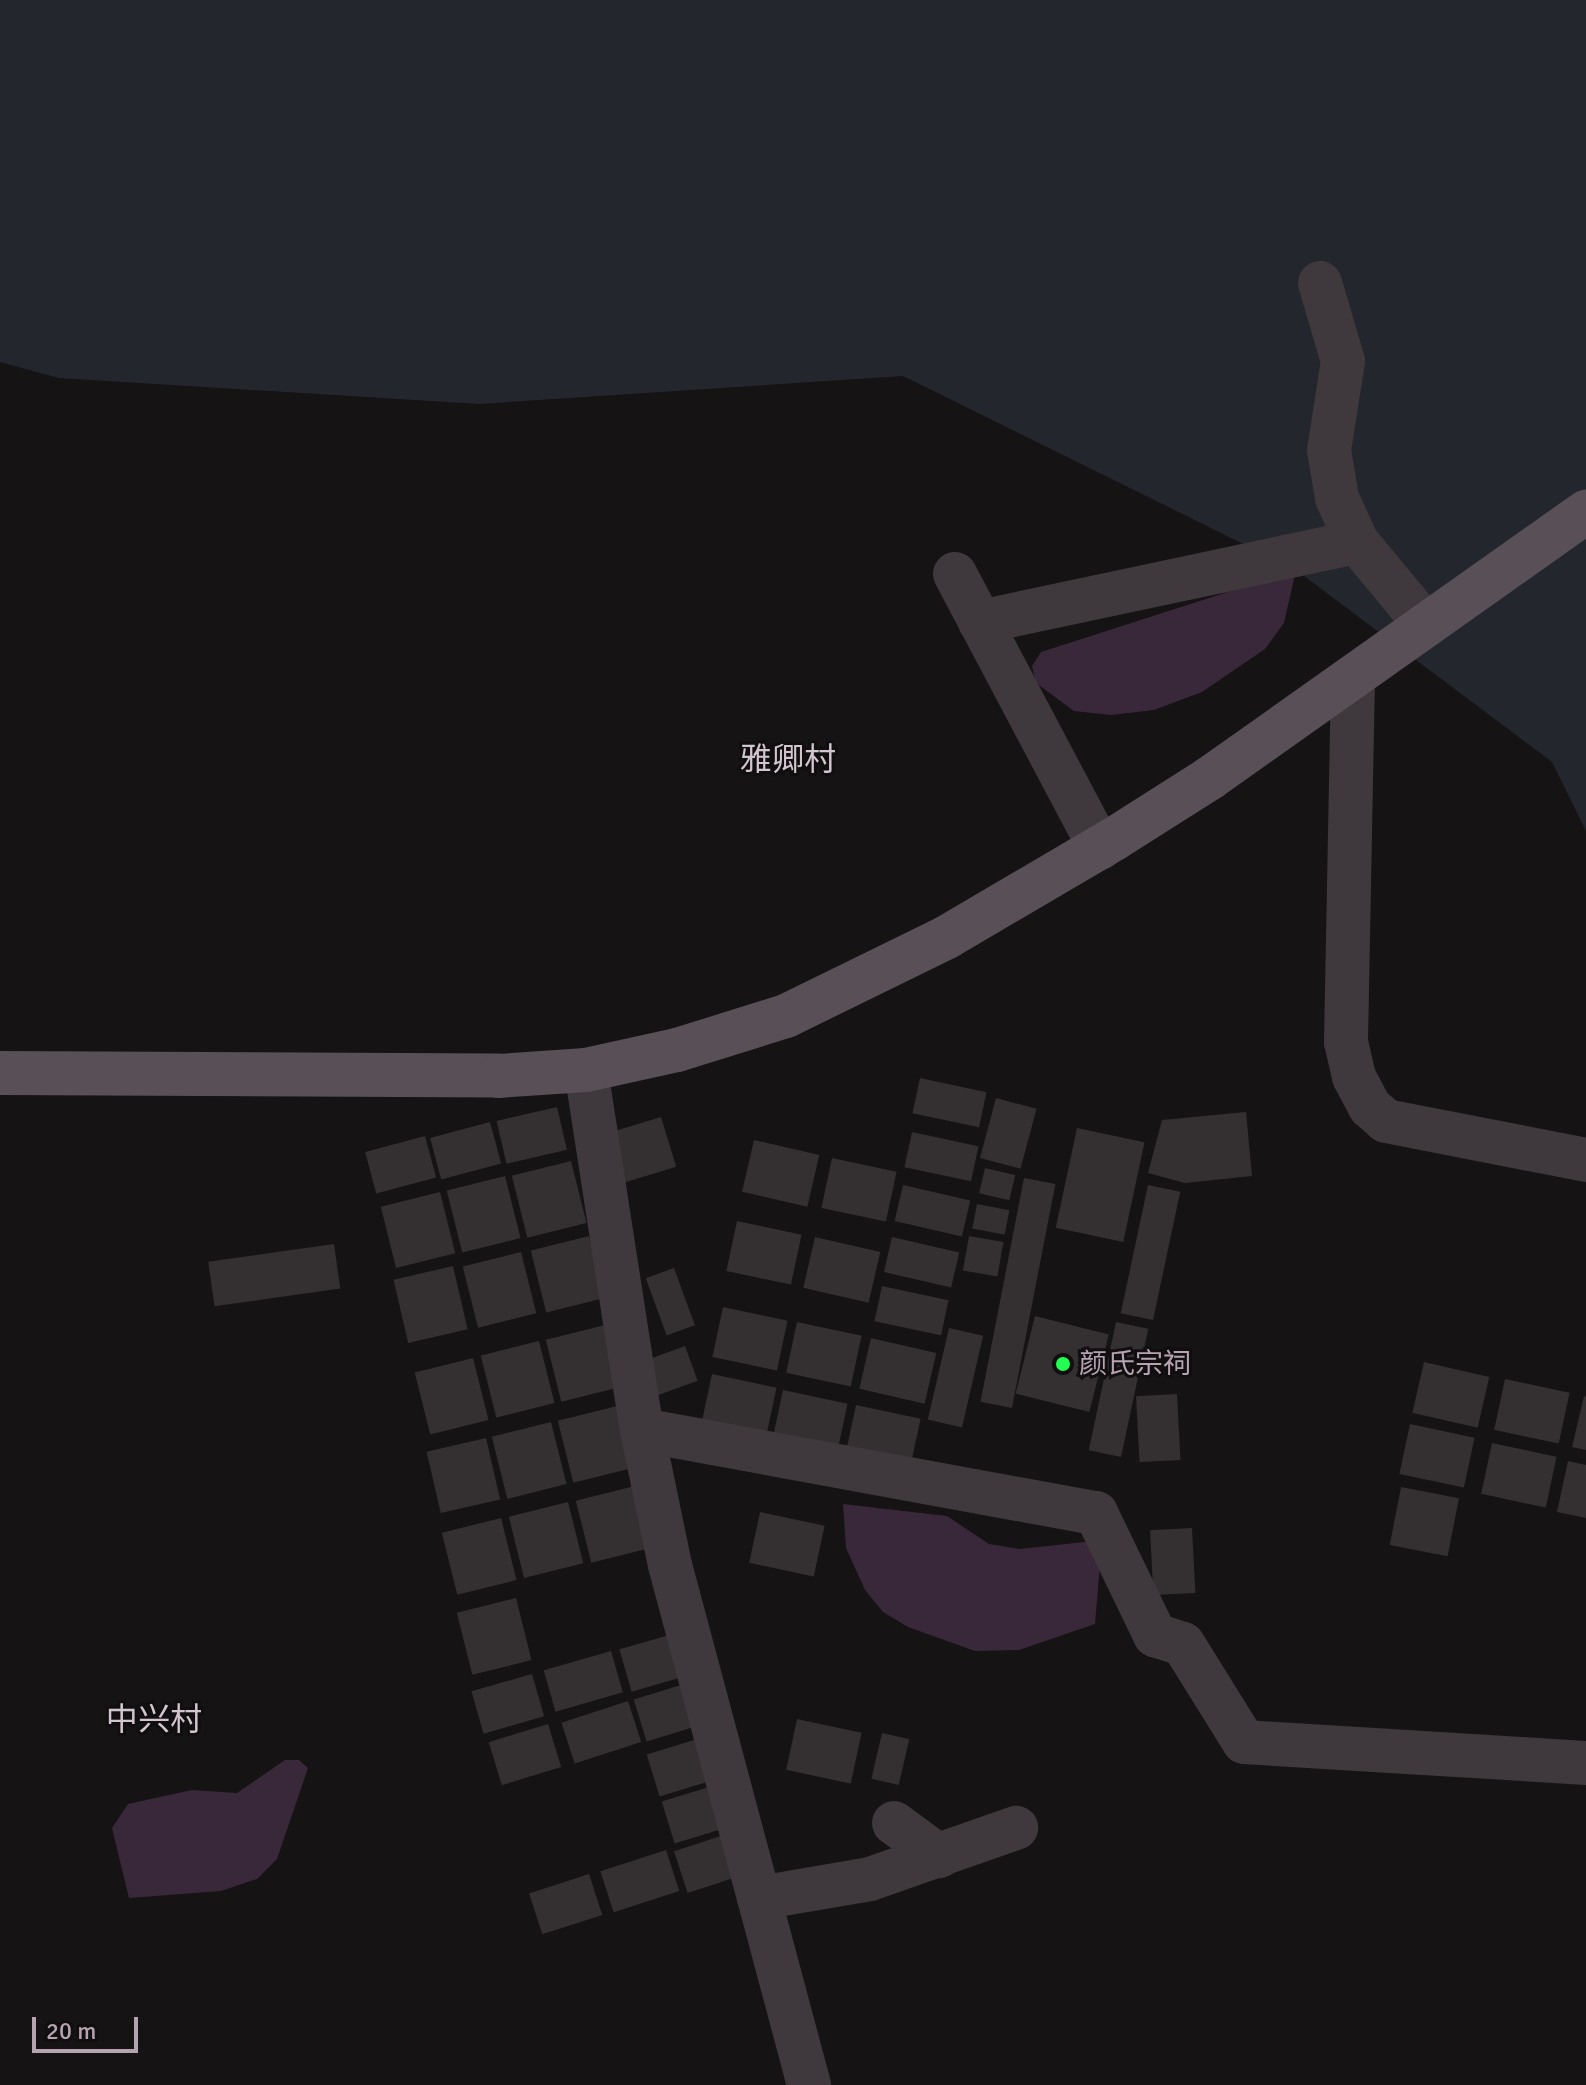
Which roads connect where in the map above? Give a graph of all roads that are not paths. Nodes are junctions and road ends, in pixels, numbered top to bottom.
1 (1320, 283) dead end
2 (1586, 512) edge
3 (1357, 542) junction
4 (955, 574) dead end
5 (980, 622) junction
6 (1426, 625) junction
7 (1353, 677) junction
8 (1100, 848) junction
9 (586, 1070) junction
10 (0, 1073) edge
11 (1586, 1160) edge
12 (642, 1430) junction
13 (1586, 1763) edge
14 (894, 1823) dead end
15 (1016, 1828) dead end
16 (939, 1856) junction
17 (759, 1898) junction
18 (809, 2085) edge

1 - 3 street
2 - 6 main road
3 - 5 street
3 - 6 street
4 - 5 street
5 - 8 street
6 - 7 main road
7 - 8 main road
7 - 11 street
8 - 9 main road
9 - 10 main road
9 - 12 street
12 - 13 street
12 - 17 street
14 - 16 street
15 - 16 street
16 - 17 street
17 - 18 street

